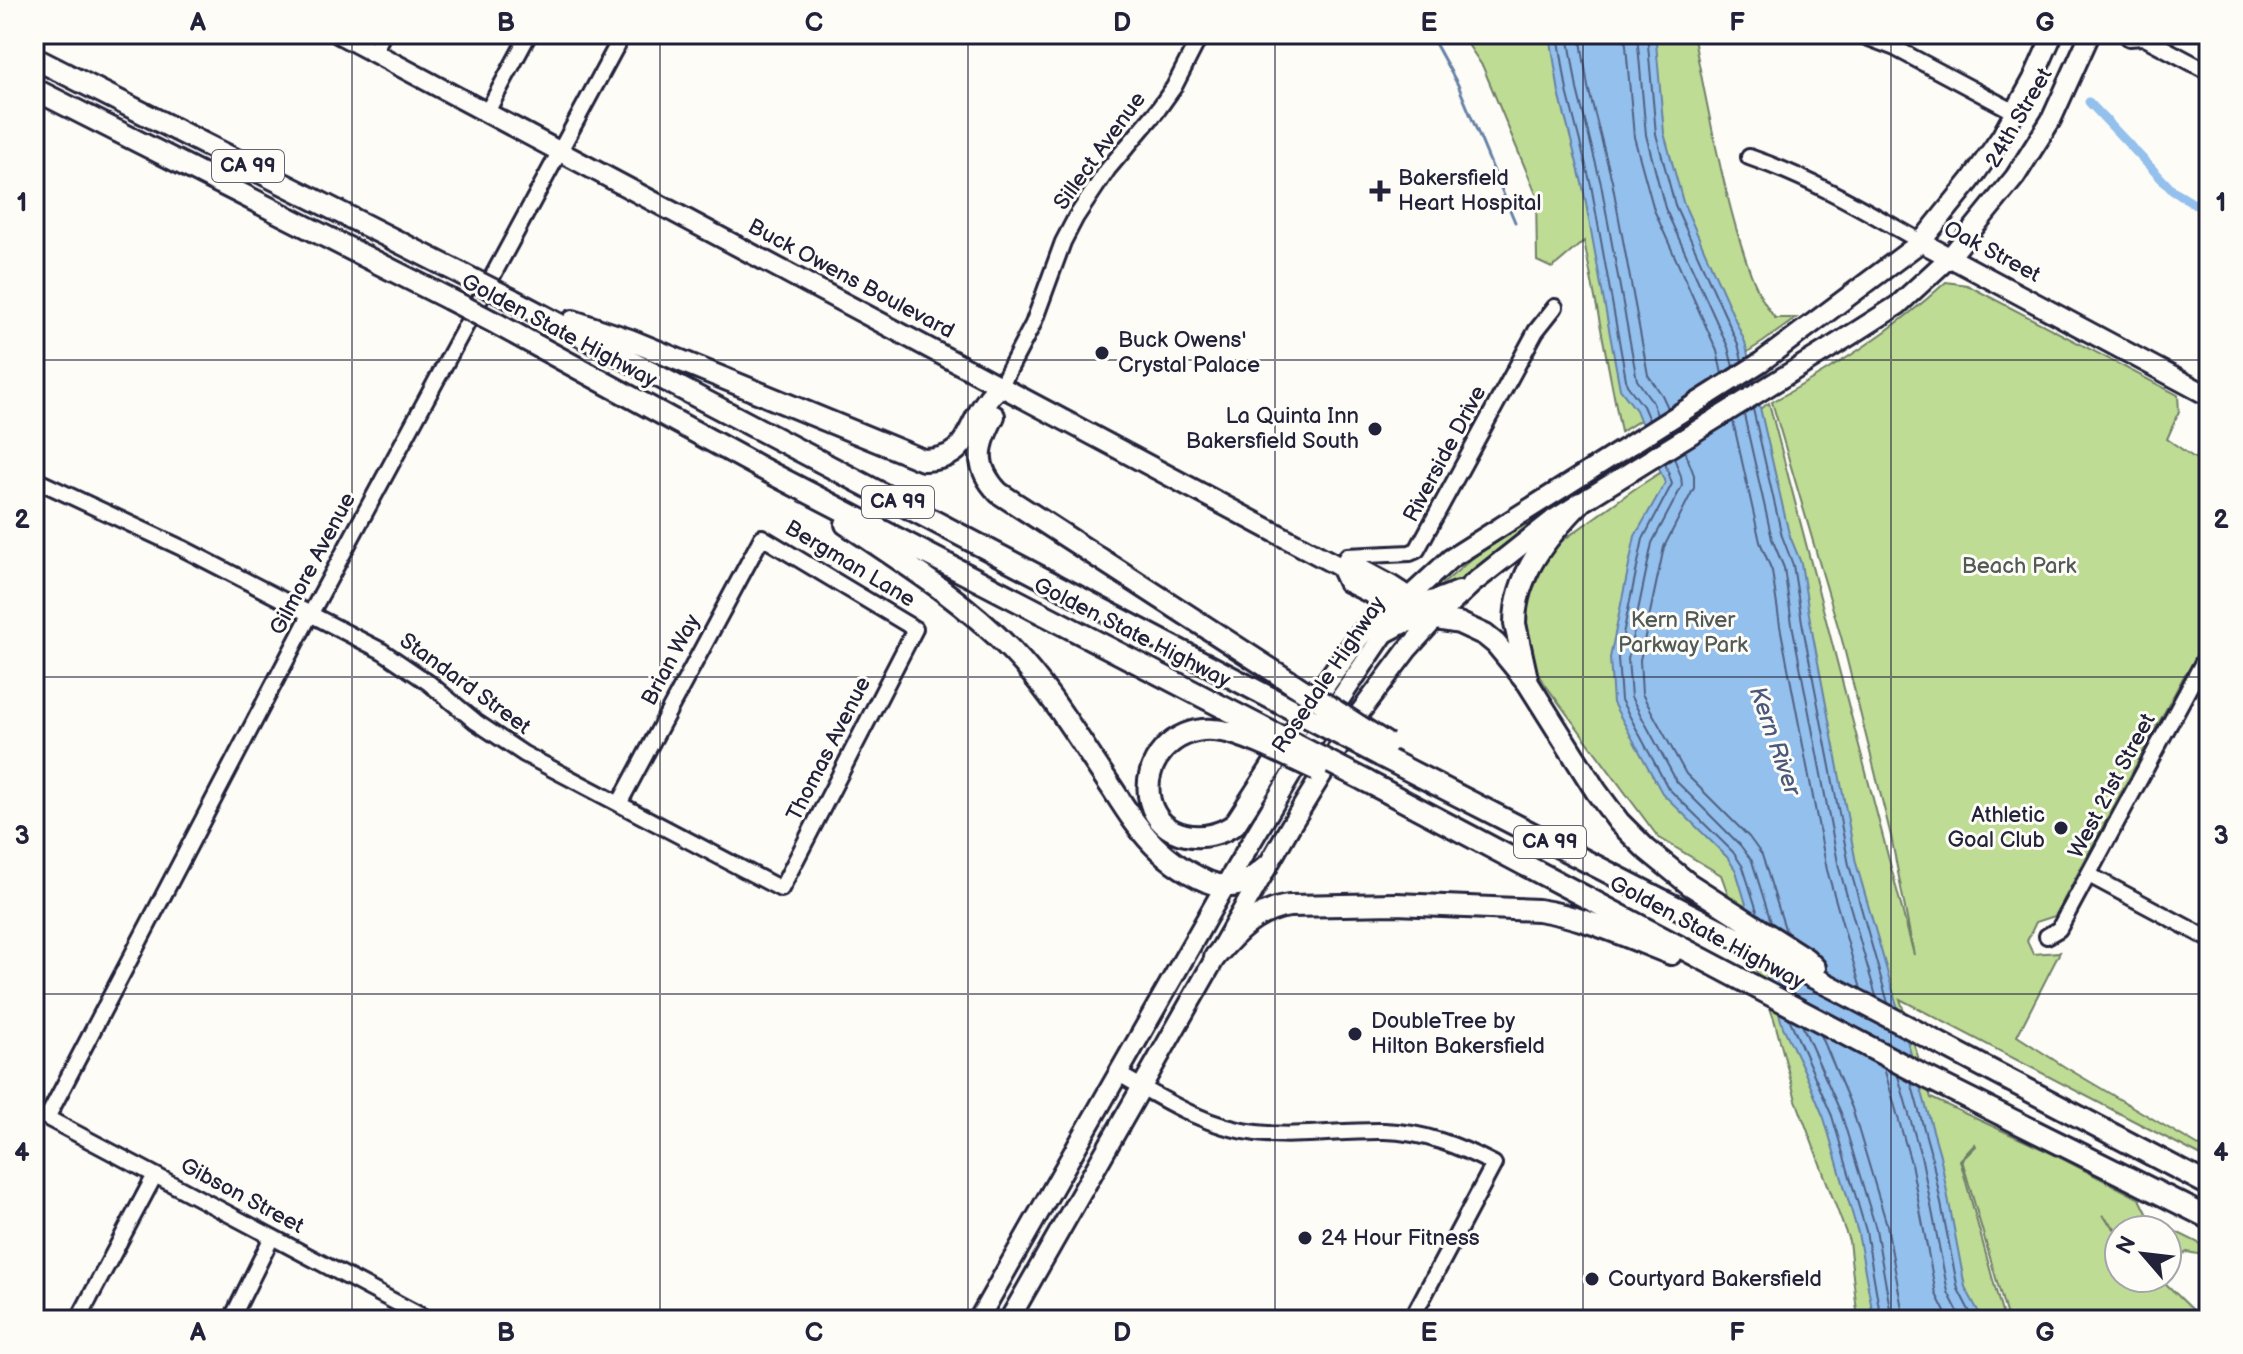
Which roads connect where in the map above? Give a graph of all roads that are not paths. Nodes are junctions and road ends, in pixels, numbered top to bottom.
1 (339, 34) edge
2 (383, 34) edge
3 (529, 34) edge
4 (623, 34) edge
5 (1201, 34) edge
6 (1858, 34) edge
7 (2053, 34) edge
8 (2090, 34) edge
9 (2129, 38) dead end
10 (374, 52) junction
11 (34, 58) edge
12 (2209, 72) edge
13 (34, 89) edge
14 (487, 112) junction
15 (2015, 112) junction
16 (560, 150) junction
17 (1749, 157) dead end
18 (1921, 242) junction
19 (1950, 257) junction
20 (511, 299) junction
21 (1555, 307) dead end
22 (1001, 385) junction
23 (2209, 396) edge
24 (763, 469) junction
25 (34, 479) edge
26 (1580, 503) junction
27 (762, 537) joint
28 (1340, 567) junction
29 (1472, 584) junction
30 (1408, 608) junction
31 (311, 613) junction
32 (1435, 619) junction
33 (915, 629) joint
34 (1385, 632) joint
35 (1407, 650) junction
36 (2209, 651) edge
37 (1528, 683) junction
38 (1268, 738) junction
39 (1384, 750) junction
40 (619, 804) junction
41 (1267, 866) junction
42 (2089, 875) junction
43 (1225, 886) junction
44 (781, 889) joint
45 (2047, 936) dead end
46 (2209, 939) edge
47 (1215, 957) junction
48 (1743, 979) junction
49 (1834, 988) junction
50 (1117, 1073) junction
51 (1141, 1086) junction
52 (40, 1114) edge
53 (155, 1175) junction
54 (2209, 1185) edge
55 (2209, 1218) edge
56 (272, 1237) junction
57 (78, 1320) edge
58 (231, 1320) edge
59 (429, 1320) edge
60 (978, 1320) edge
61 (1009, 1320) edge
62 (1411, 1320) edge

1 - 10 main road, Buck Owens Boulevard
2 - 10 street
3 - 14 street
4 - 16 street, Gilmore Avenue
5 - 22 street, Sillect Avenue
6 - 15 street
7 - 15 main road, 24th Street
8 - 19 main road, 24th Street
9 - 12 street
10 - 14 main road, Buck Owens Boulevard
11 - 20 highway, Golden State Highway / CA 99, bridge
13 - 24 highway, Golden State Highway / CA 99, bridge
14 - 16 main road, Buck Owens Boulevard
15 - 18 main road, 24th Street
16 - 22 main road, Buck Owens Boulevard
16 - 31 street, Gilmore Avenue
17 - 18 street, Oak Street
18 - 19 main road, Oak Street
18 - 30 main road, Rosedale Highway
19 - 23 main road, Oak Street
19 - 26 main road
20 - 22 highway
20 - 39 highway, Golden State Highway / CA 99, bridge
21 - 28 street, Riverside Drive
22 - 28 main road, Buck Owens Boulevard
22 - 39 highway, bridge
24 - 38 highway, Golden State Highway / CA 99
24 - 43 highway
25 - 31 street, Standard Street
26 - 29 main road
26 - 37 highway
27 - 33 street, Bergman Lane
27 - 40 street, Brian Way
28 - 30 main road, Buck Owens Boulevard
29 - 30 main road
29 - 32 main road
30 - 32 highway
30 - 34 highway
30 - 35 main road
30 - 38 highway
31 - 40 street, Standard Street
31 - 52 street, Gilmore Avenue
32 - 35 main road
32 - 37 highway
33 - 44 street, Thomas Avenue
34 - 43 main road, Rosedale Highway
35 - 41 main road
36 - 42 street, West 21st Street
37 - 49 highway
38 - 48 highway, Golden State Highway / CA 99, bridge
39 - 49 highway, Golden State Highway / CA 99
40 - 44 street, Standard Street
41 - 43 highway
41 - 47 main road
42 - 45 street, West 21st Street
42 - 46 street
43 - 50 main road, Rosedale Highway
47 - 48 highway
47 - 51 main road
48 - 55 highway, Golden State Highway / CA 99
49 - 54 highway, Golden State Highway / CA 99
50 - 51 street
50 - 60 main road, Rosedale Highway
51 - 61 main road
51 - 62 street
52 - 53 street, Gibson Street
53 - 56 street, Gibson Street
53 - 57 street
56 - 58 street
56 - 59 street, Gibson Street

